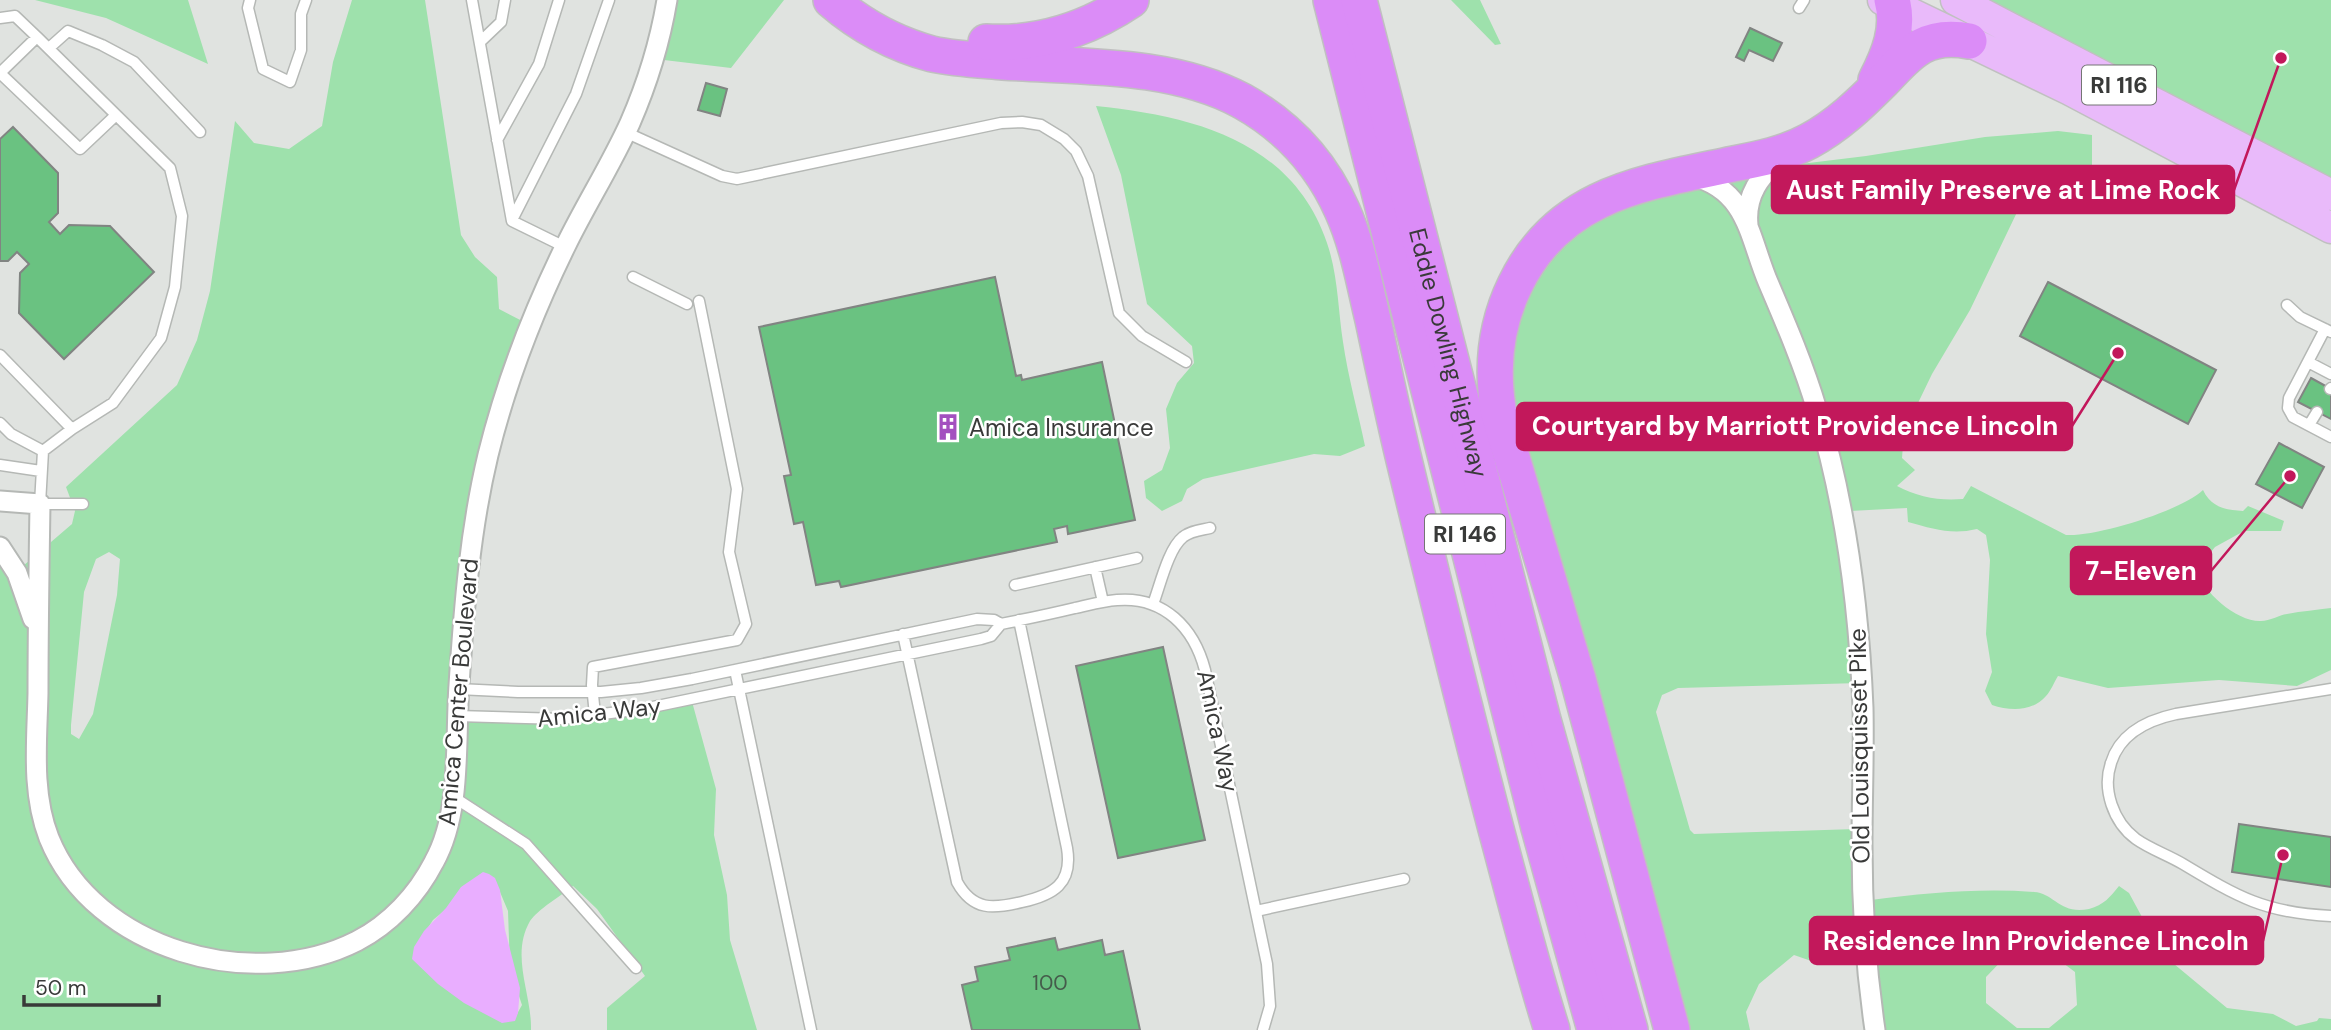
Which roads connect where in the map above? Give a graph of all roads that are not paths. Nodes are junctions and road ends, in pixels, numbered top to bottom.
1 (306, 0) edge
2 (472, 0) edge
3 (505, 0) edge
4 (559, 0) edge
5 (609, 0) edge
6 (667, 0) edge
7 (831, 0) edge
8 (864, 0) edge
9 (1131, 0) edge
10 (1332, 0) edge
11 (1359, 0) edge
12 (1956, 0) edge
13 (1889, 2) edge
14 (248, 3) edge
15 (0, 18) edge
16 (1341, 36) junction
17 (37, 37) junction
18 (1969, 41) junction
19 (480, 42) junction
20 (49, 48) junction
21 (0, 73) edge
22 (1863, 101) junction
23 (115, 116) junction
24 (200, 132) dead end
25 (625, 132) junction
26 (497, 140) junction
27 (1795, 148) junction
28 (1685, 174) junction
29 (2331, 195) edge
30 (512, 220) junction
31 (1748, 226) junction
32 (2331, 228) edge
33 (565, 247) junction
34 (633, 277) dead end
35 (699, 301) dead end
36 (687, 304) dead end
37 (2287, 305) dead end
38 (1437, 310) junction
39 (2328, 331) edge
40 (0, 355) edge
41 (1186, 362) dead end
42 (2308, 362) junction
43 (2331, 374) edge
44 (2317, 412) dead end
45 (0, 423) edge
46 (2309, 425) junction
47 (72, 429) junction
48 (2331, 437) edge
49 (43, 452) junction
50 (0, 465) edge
51 (41, 471) junction
52 (0, 500) edge
53 (40, 503) junction
54 (83, 504) dead end
55 (1210, 528) dead end
56 (0, 547) edge
57 (1138, 558) dead end
58 (1095, 567) junction
59 (1015, 585) dead end
60 (1103, 602) junction
61 (1153, 604) junction
62 (1019, 620) junction
63 (1001, 624) junction
64 (903, 634) junction
65 (38, 639) junction
66 (908, 655) junction
67 (735, 670) junction
68 (458, 689) junction
69 (2331, 689) edge
70 (739, 690) junction
71 (592, 692) junction
72 (595, 715) junction
73 (457, 716) junction
74 (453, 796) junction
75 (1404, 879) dead end
76 (1256, 911) junction
77 (2331, 916) edge
78 (636, 968) dead end
79 (811, 1030) edge
80 (1264, 1030) edge
81 (1552, 1030) edge
82 (1562, 1030) edge
83 (1595, 1030) edge
84 (1630, 1030) edge
85 (1670, 1030) edge
86 (1875, 1030) edge

1 - 14 lane
2 - 19 lane
3 - 19 lane
4 - 26 lane
5 - 30 lane
6 - 25 street, Amica Center Boulevard
7 - 81 highway
8 - 9 highway
10 - 16 highway, Eddie Dowling Highway / RI 146
11 - 38 highway, Eddie Dowling Highway / RI 146
12 - 29 main road, RI 116
13 - 18 main road, RI 116
13 - 22 highway
15 - 17 lane
16 - 82 highway
16 - 83 highway, Eddie Dowling Highway / RI 146
17 - 20 lane
17 - 21 lane
18 - 22 highway
18 - 32 main road, RI 116
19 - 26 lane
20 - 23 lane
20 - 24 lane
21 - 23 lane
22 - 27 highway
23 - 47 lane
25 - 33 street, Amica Center Boulevard
25 - 41 lane
26 - 30 lane
27 - 28 highway
27 - 31 street
28 - 31 street, Old Louisquisset Pike
28 - 85 highway
30 - 33 lane
31 - 86 street, Old Louisquisset Pike
33 - 68 street, Amica Center Boulevard
34 - 36 lane
35 - 71 lane
37 - 39 lane
38 - 84 highway, Eddie Dowling Highway / RI 146
38 - 85 highway
39 - 42 lane
40 - 47 lane
42 - 43 lane
42 - 46 lane
44 - 46 lane
45 - 49 lane
46 - 48 lane
47 - 49 lane
49 - 51 lane
50 - 51 lane
51 - 53 lane
52 - 53 street
53 - 54 lane
53 - 65 street, Amica Center Boulevard
55 - 61 lane
56 - 65 street
57 - 58 lane
58 - 59 lane
58 - 60 lane
60 - 61 lane, Amica Way
60 - 62 lane, Amica Way
61 - 76 lane, Amica Way
62 - 63 lane, Amica Way
62 - 66 lane
63 - 64 lane, Amica Way
63 - 66 lane, Amica Way
64 - 66 lane
64 - 67 lane, Amica Way
65 - 74 street, Amica Center Boulevard
66 - 70 lane, Amica Way
67 - 70 lane
67 - 71 lane, Amica Way
68 - 71 lane, Amica Way
68 - 73 street, Amica Center Boulevard
69 - 77 lane
70 - 72 lane, Amica Way
70 - 79 lane
71 - 72 lane
72 - 73 lane, Amica Way
73 - 74 street, Amica Center Boulevard
74 - 78 lane
75 - 76 lane
76 - 80 lane, Amica Way

